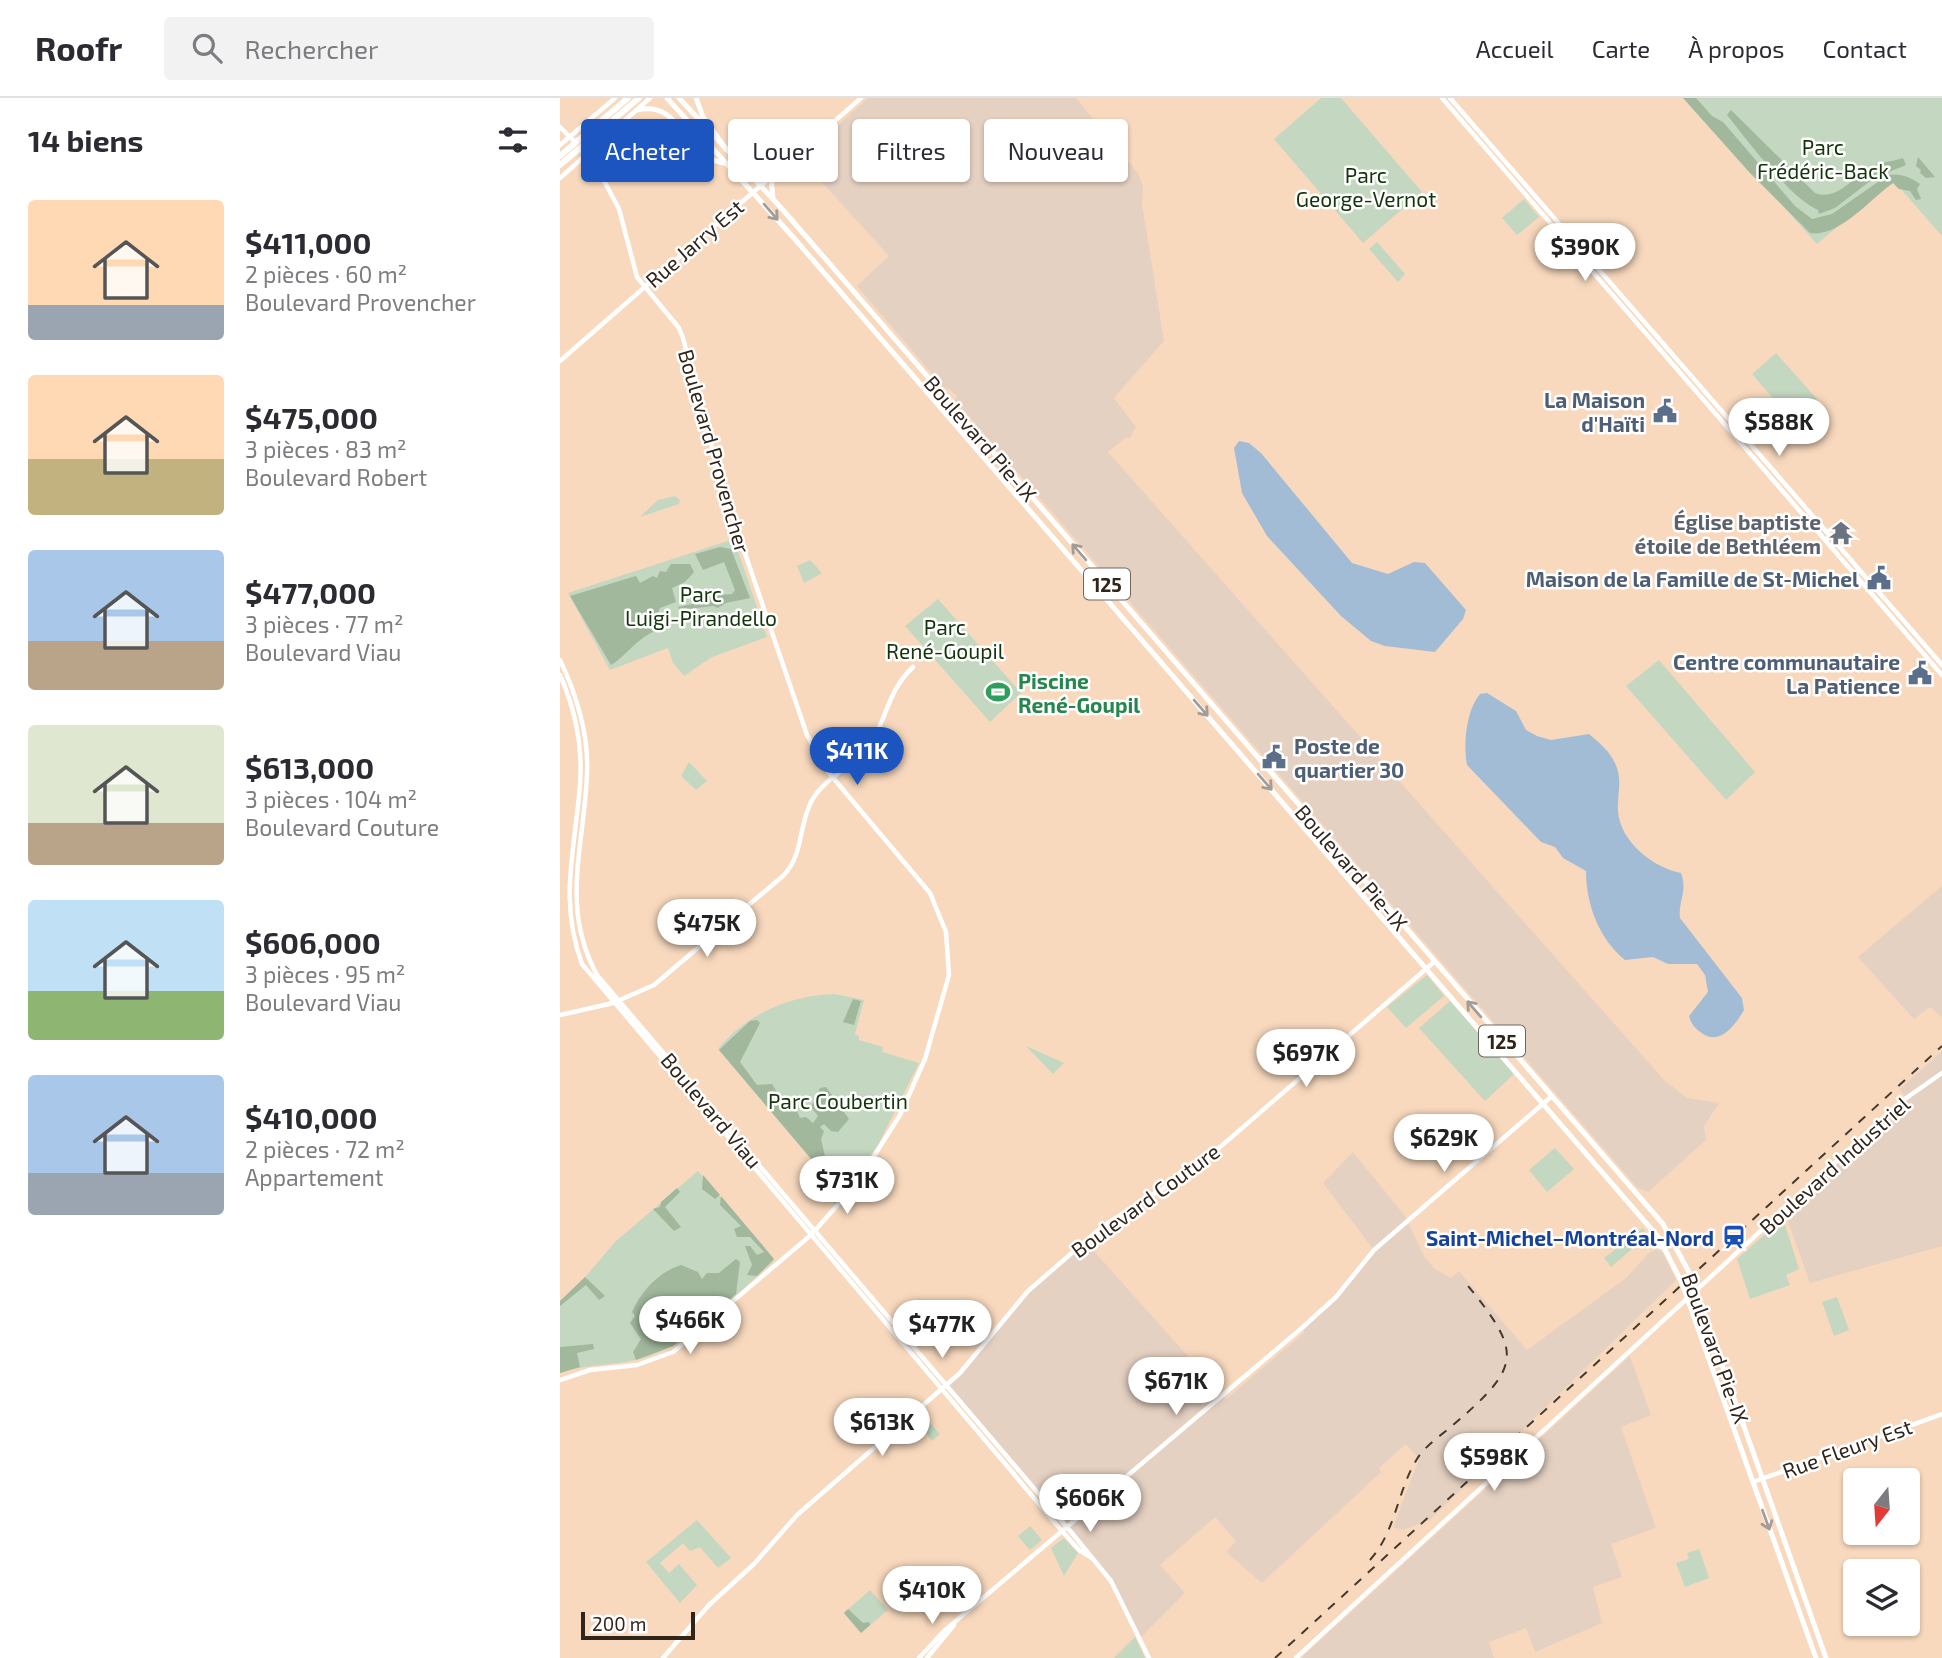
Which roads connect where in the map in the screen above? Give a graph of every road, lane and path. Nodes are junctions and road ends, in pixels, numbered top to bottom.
1 (615, 98) edge
2 (628, 98) edge
3 (639, 98) edge
4 (650, 98) edge
5 (667, 98) edge
6 (678, 98) edge
7 (696, 98) edge
8 (861, 98) edge
9 (1442, 98) edge
10 (1450, 98) edge
11 (637, 110) junction
12 (626, 119) edge
13 (837, 119) edge
14 (560, 127) edge
15 (571, 138) junction
16 (560, 145) edge
17 (727, 152) junction
18 (560, 156) edge
19 (581, 156) edge
20 (724, 163) junction
21 (560, 165) edge
22 (560, 178) edge
23 (605, 182) edge
24 (764, 182) edge
25 (772, 182) edge
26 (760, 185) junction
27 (752, 191) junction
28 (773, 199) junction
29 (644, 287) junction
30 (560, 361) edge
31 (560, 660) edge
32 (1942, 665) edge
33 (913, 667) dead end
34 (560, 675) edge
35 (1942, 675) edge
36 (833, 777) junction
37 (1434, 962) junction
38 (1427, 969) junction
39 (620, 1001) junction
40 (613, 1003) junction
41 (560, 1015) edge
42 (1942, 1073) edge
43 (1553, 1096) junction
44 (1544, 1104) junction
45 (813, 1233) junction
46 (1650, 1244) dead end
47 (1665, 1248) junction
48 (1696, 1291) junction
49 (1688, 1298) junction
50 (560, 1380) edge
51 (944, 1388) junction
52 (1942, 1414) edge
53 (1762, 1478) junction
54 (1753, 1482) junction
55 (1064, 1529) junction
56 (955, 1625) junction
57 (663, 1658) edge
58 (919, 1658) edge
59 (927, 1658) edge
60 (1149, 1658) edge
61 (1296, 1658) edge
62 (1816, 1658) edge
63 (1826, 1658) edge

1 - 15 street
2 - 18 highway
3 - 21 highway
4 - 11 street
5 - 20 main road, Boulevard Pie-IX / 125
6 - 17 main road, Boulevard Pie-IX / 125
7 - 17 main road
8 - 13 street, Rue Jarry Est
9 - 35 street
10 - 32 street
11 - 12 street
11 - 20 main road
14 - 15 street
15 - 16 street
17 - 26 main road, Boulevard Pie-IX / 125
19 - 22 street
20 - 27 main road, Boulevard Pie-IX / 125
23 - 29 street, Boulevard Provencher
24 - 26 street, Rue Jarry Est
25 - 28 main road
26 - 27 street, Rue Jarry Est
26 - 28 main road, Boulevard Pie-IX / 125
27 - 29 street, Rue Jarry Est
27 -> 38 main road, Boulevard Pie-IX / 125
37 -> 28 main road, Boulevard Pie-IX / 125
29 - 30 street, Rue Jarry Est
29 - 36 street, Boulevard Provencher
31 - 39 street, Boulevard Viau
33 - 36 street
34 - 40 street, Boulevard Viau
36 - 39 street
36 - 45 street, Boulevard Provencher
37 - 38 street, Boulevard Couture
43 -> 37 main road, Boulevard Pie-IX / 125
38 - 44 main road, Boulevard Pie-IX / 125
38 - 51 street, Boulevard Couture
39 - 40 street
39 - 45 street, Boulevard Viau
40 - 41 street
40 - 45 street, Boulevard Viau
42 - 48 street, Boulevard Industriel
43 - 44 street
43 - 48 main road, Boulevard Pie-IX / 125
44 - 47 main road, Boulevard Pie-IX / 125
44 - 55 street
45 - 50 street, Boulevard Provencher
45 - 51 street, Boulevard Viau
46 - 47 main road
47 - 49 main road, Boulevard Pie-IX / 125
48 - 49 street, Boulevard Industriel
48 - 53 main road, Boulevard Pie-IX / 125
49 - 54 main road, Boulevard Pie-IX / 125
49 - 61 street, Boulevard Industriel
51 - 55 street, Boulevard Viau
51 - 57 street, Boulevard Couture
52 - 53 street, Rue Fleury Est
53 - 54 street, Rue Fleury Est
53 - 63 main road, Boulevard Pie-IX / 125
54 -> 62 main road, Boulevard Pie-IX / 125
55 - 56 street
55 - 60 street, Boulevard Viau
56 - 58 street
56 - 59 street

